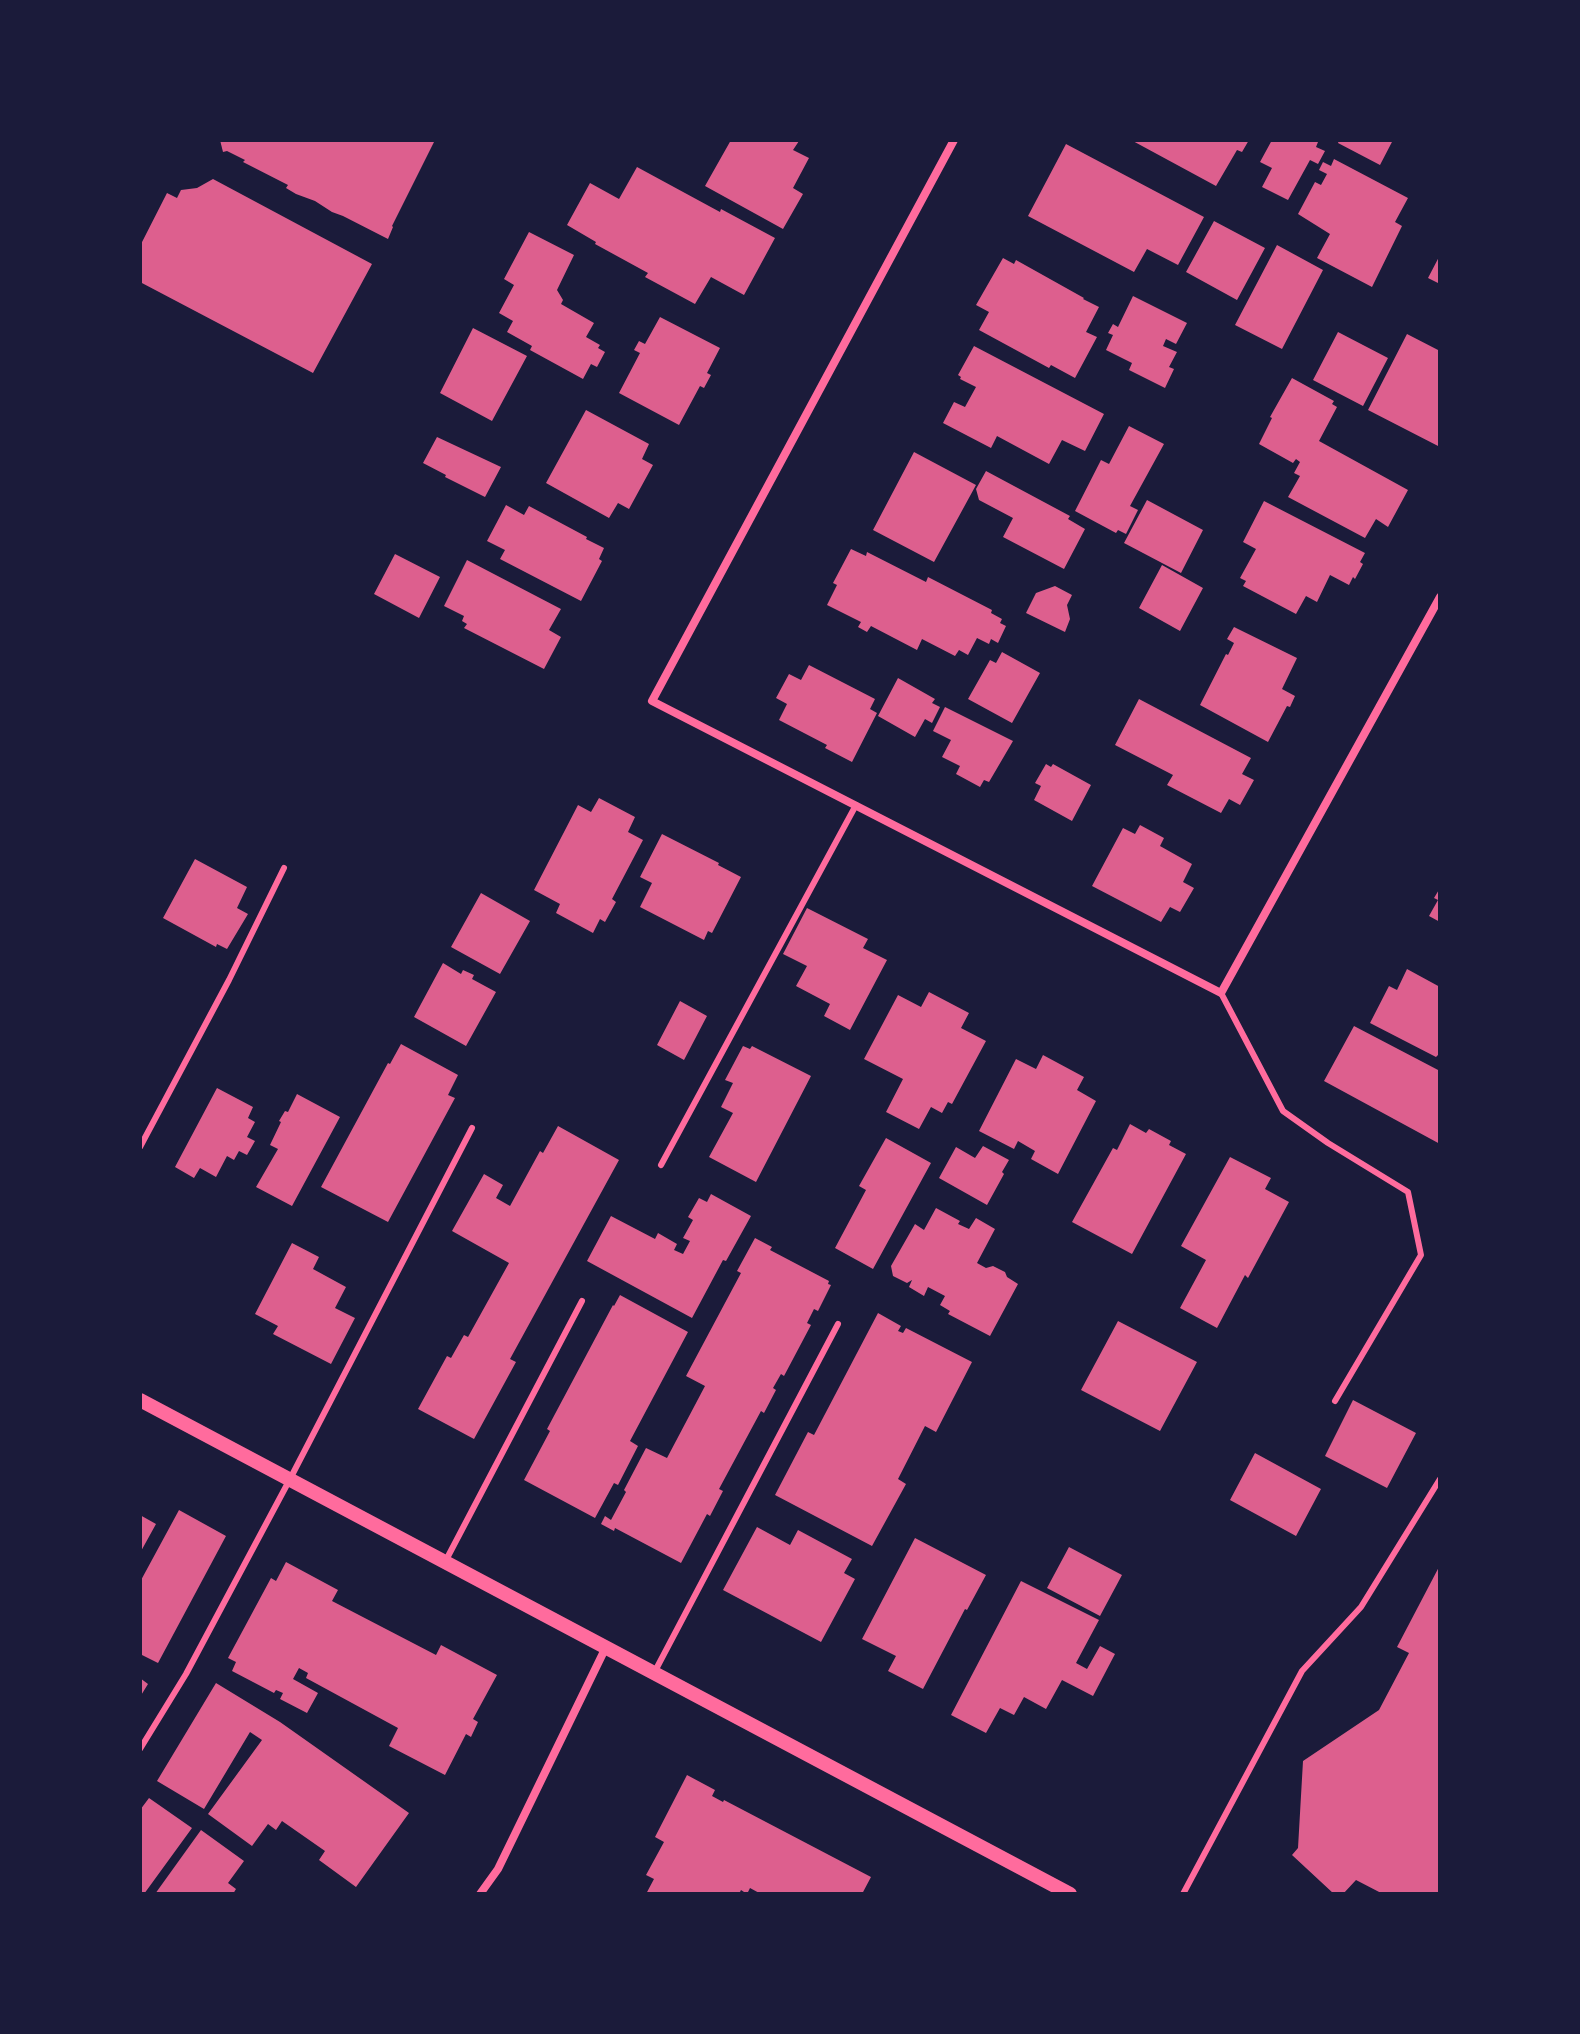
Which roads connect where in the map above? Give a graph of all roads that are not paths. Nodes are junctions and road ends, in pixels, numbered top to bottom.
1 (954, 140) edge
2 (1440, 597) edge
3 (856, 805) junction
4 (284, 868) dead end
5 (1221, 993) junction
6 (472, 1128) dead end
7 (140, 1147) edge
8 (661, 1165) dead end
9 (582, 1301) dead end
10 (838, 1324) dead end
11 (140, 1400) edge
12 (1335, 1401) dead end
13 (290, 1479) junction
14 (1440, 1479) edge
15 (445, 1562) junction
16 (606, 1647) junction
17 (654, 1673) junction
18 (140, 1749) edge
19 (480, 1894) edge
20 (1070, 1894) edge
21 (1183, 1894) edge

1 - 3 street
2 - 5 street
3 - 5 street
3 - 8 lane
4 - 7 lane
5 - 12 lane
6 - 13 lane
9 - 15 lane
10 - 17 lane
11 - 13 street
13 - 15 street
13 - 18 lane
14 - 21 lane
15 - 16 street
16 - 17 street
16 - 19 street
17 - 20 street

